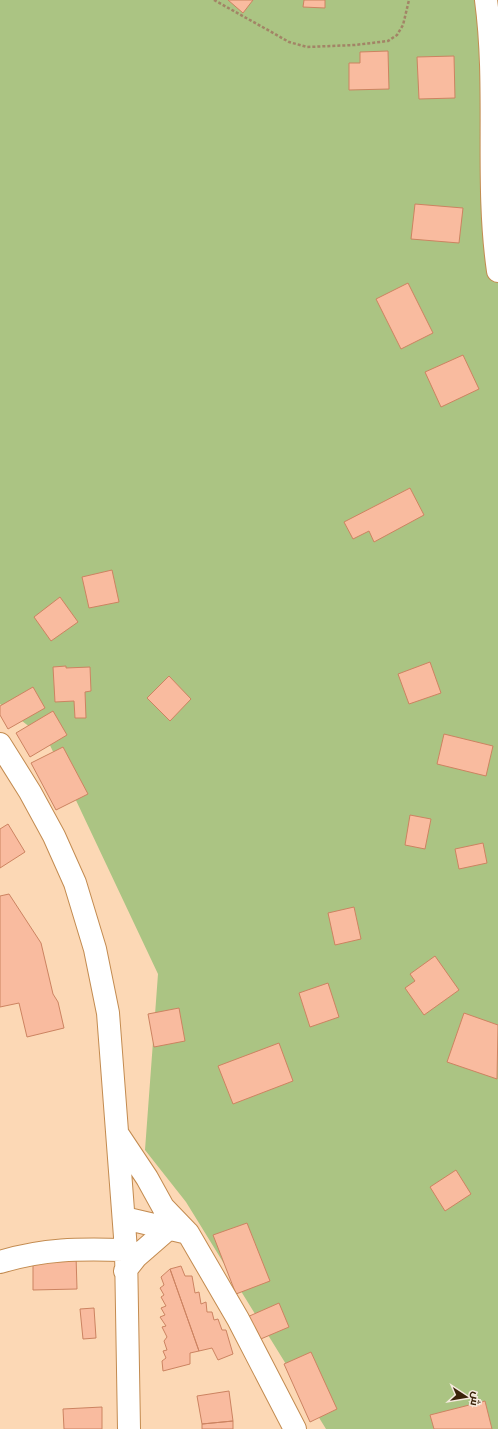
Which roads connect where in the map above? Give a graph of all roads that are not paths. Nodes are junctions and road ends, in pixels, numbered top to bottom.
1 (486, 0) edge
2 (498, 271) edge
3 (0, 744) edge
4 (118, 1135) junction
5 (123, 1196) junction
6 (163, 1207) junction
7 (124, 1218) junction
8 (177, 1232) junction
9 (125, 1261) junction
10 (0, 1262) edge
11 (128, 1429) edge
12 (295, 1429) edge

1 - 2 street
3 - 4 street
4 - 5 street
4 - 6 street
5 - 6 street
5 - 7 street
6 - 8 street
7 - 8 street
7 - 9 street
8 - 9 street
8 - 12 street
9 - 10 street
9 - 11 street

